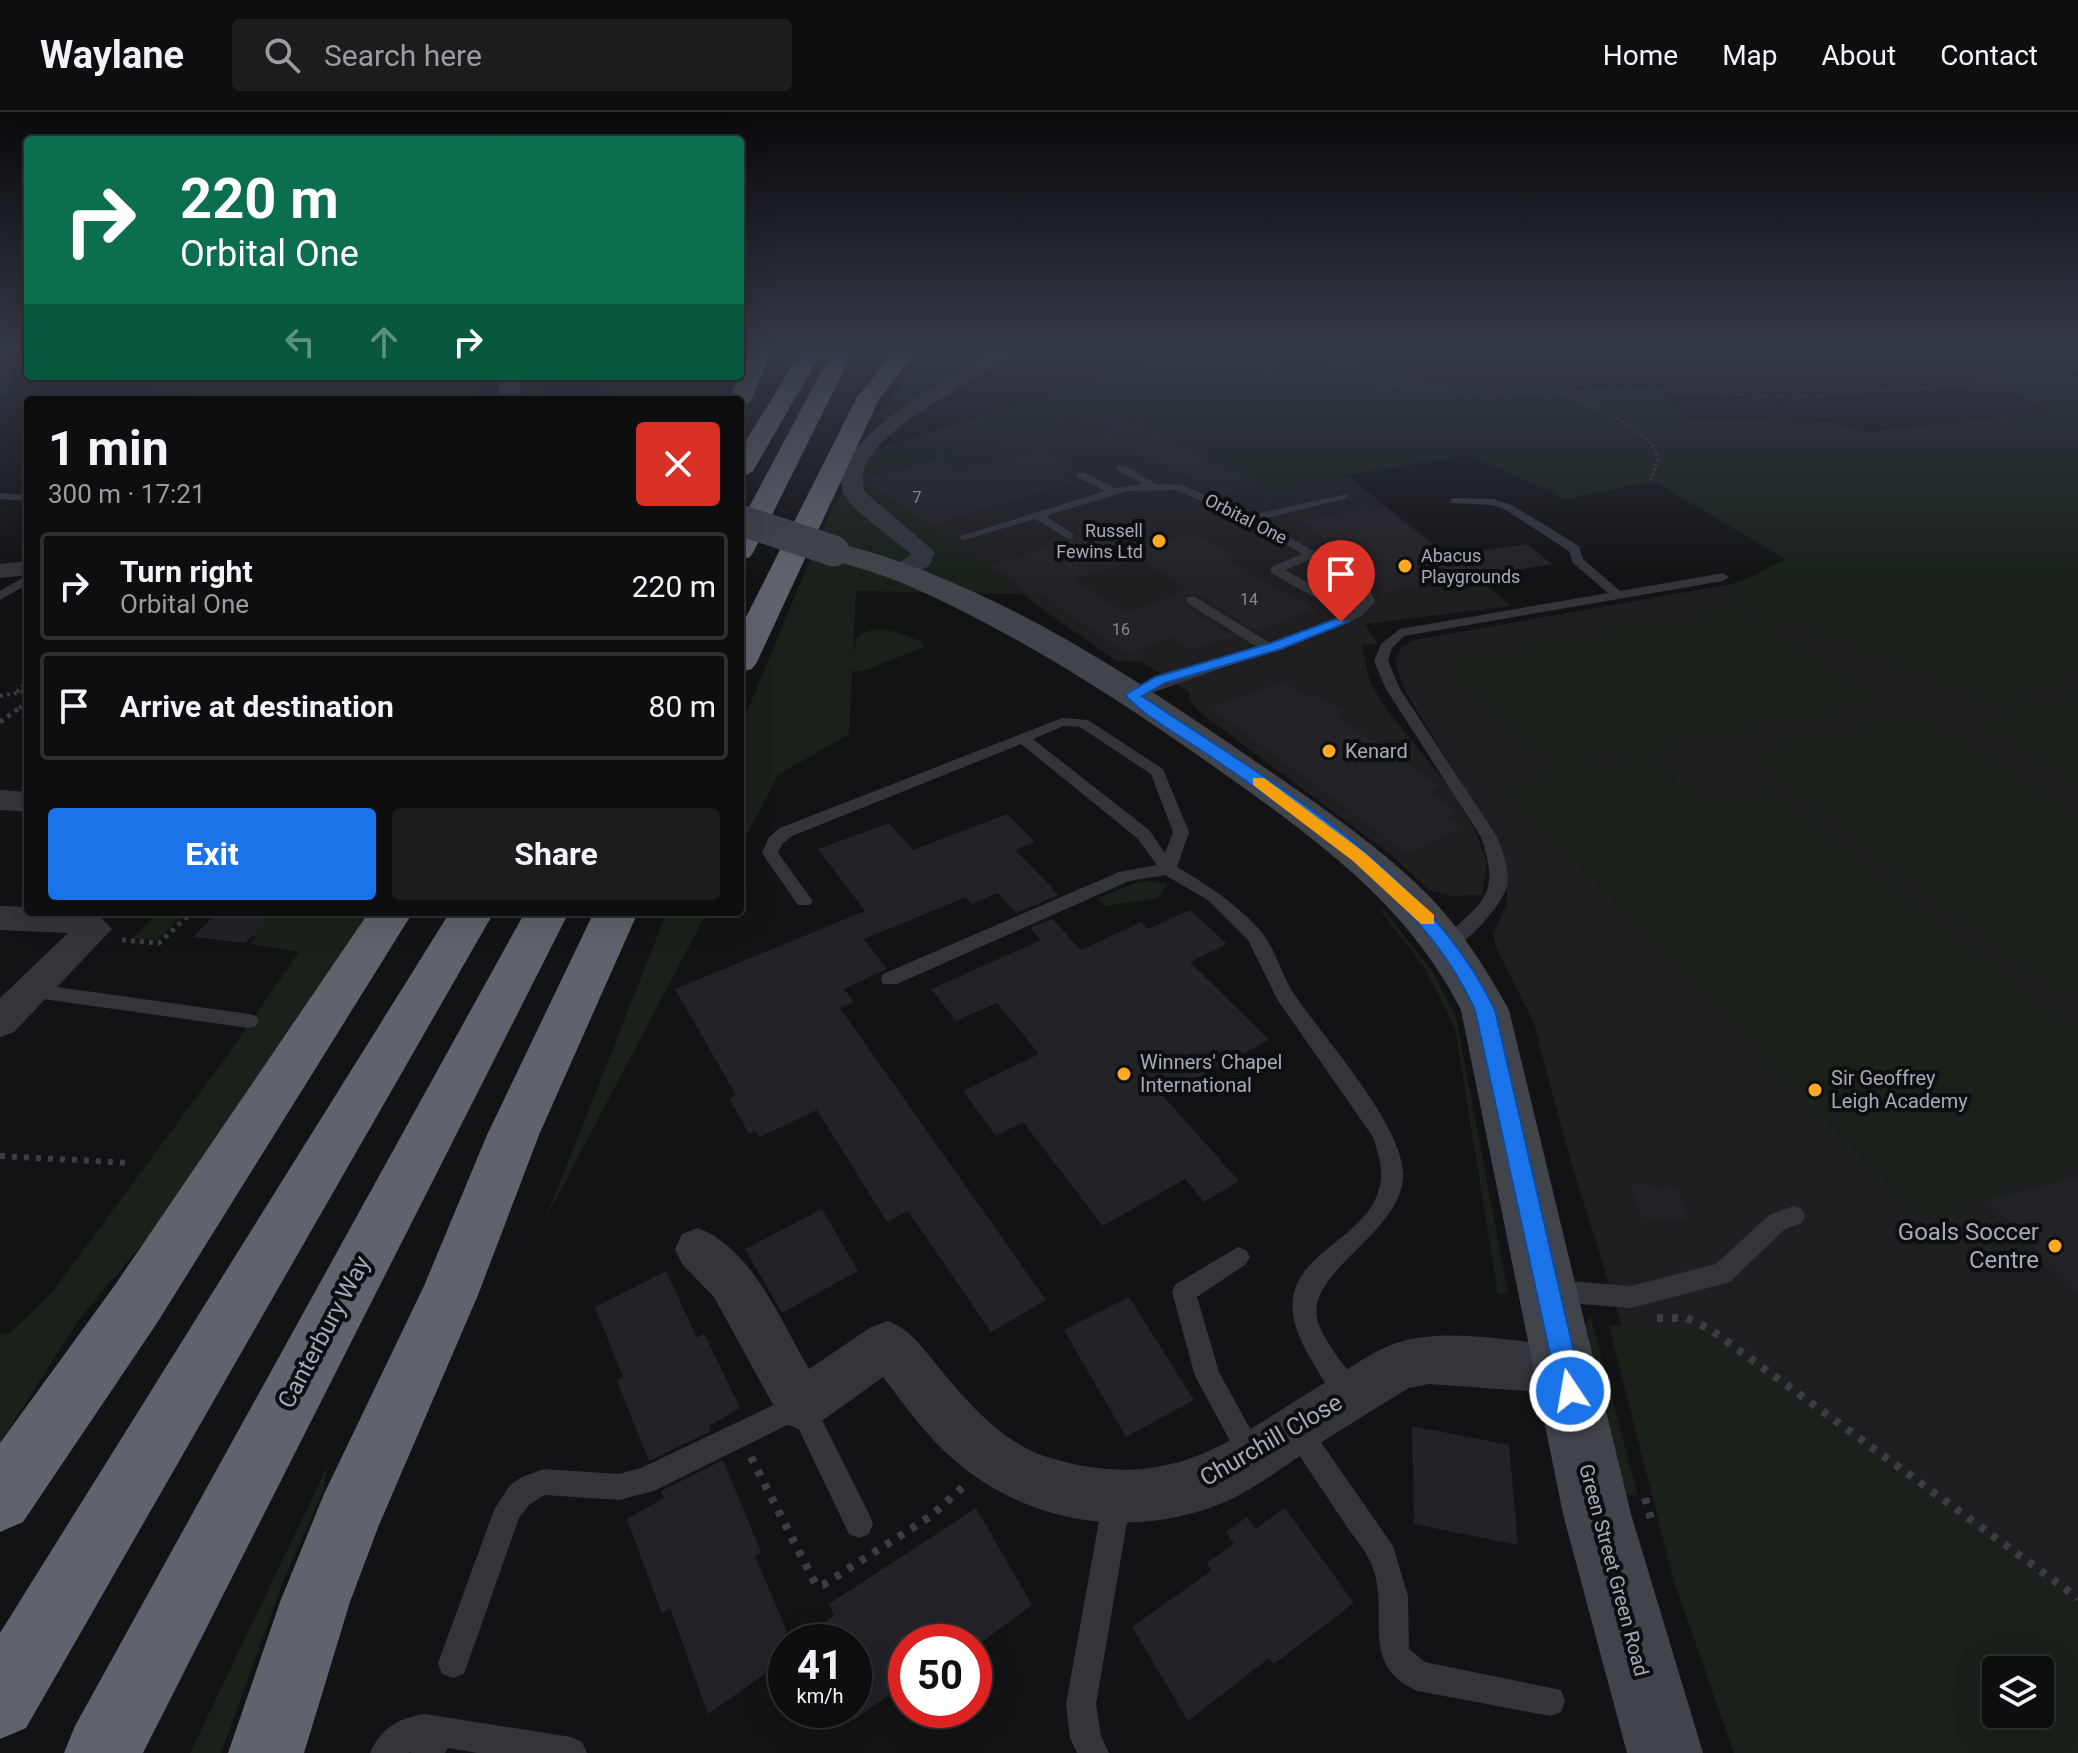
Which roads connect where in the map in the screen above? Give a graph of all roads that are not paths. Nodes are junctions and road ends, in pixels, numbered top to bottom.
1 (768, 425) edge
2 (808, 425) edge
3 (810, 425) edge
4 (855, 425) edge
5 (892, 425) edge
6 (806, 429) junction
7 (744, 464) edge
8 (1121, 468) dead end
9 (1081, 475) dead end
10 (1151, 485) junction
11 (1115, 492) junction
12 (0, 496) edge
13 (1343, 496) dead end
14 (24, 498) edge
15 (1455, 501) dead end
16 (1038, 516) junction
17 (1249, 519) junction
18 (744, 521) edge
19 (1069, 536) dead end
20 (964, 537) dead end
21 (744, 544) edge
22 (1313, 554) junction
23 (24, 568) edge
24 (0, 571) edge
25 (898, 572) junction
26 (1723, 577) dead end
27 (24, 581) edge
28 (1318, 594) dead end
29 (1617, 595) junction
30 (0, 596) edge
31 (1191, 600) dead end
32 (1268, 648) junction
33 (744, 654) edge
34 (1132, 695) junction
35 (1023, 738) junction
36 (1168, 869) junction
37 (804, 901) dead end
38 (388, 916) edge
39 (435, 916) edge
40 (470, 916) edge
41 (545, 916) edge
42 (614, 916) edge
43 (0, 918) edge
44 (1449, 944) junction
45 (890, 979) dead end
46 (29, 990) junction
47 (249, 1021) dead end
48 (0, 1022) edge
49 (370, 1078) junction
50 (1794, 1216) dead end
51 (698, 1249) dead end
52 (1238, 1257) dead end
53 (1549, 1291) junction
54 (1566, 1370) junction
55 (1350, 1395) junction
56 (801, 1405) junction
57 (1297, 1428) junction
58 (1253, 1456) junction
59 (1117, 1497) junction
60 (0, 1499) edge
61 (859, 1524) dead end
62 (453, 1663) dead end
63 (1550, 1701) dead end
64 (0, 1702) edge
65 (434, 1742) edge
66 (102, 1753) edge
67 (266, 1753) edge
68 (386, 1753) edge
69 (571, 1753) edge
70 (1093, 1753) edge
71 (1665, 1753) edge

1 - 7 highway
2 - 6 highway
3 - 6 highway
4 - 33 highway
5 - 25 street
6 - 21 highway
8 - 10 lane
9 - 11 lane
10 - 11 lane, Orbital One
10 - 17 lane, Orbital One
11 - 16 lane, Orbital One
12 - 14 lane
13 - 17 lane
15 - 29 lane
16 - 19 lane
16 - 20 lane, Orbital One
17 - 22 lane, Orbital One
18 - 25 main road, Green Street Green Road, bridge
22 - 28 lane
22 - 32 lane, Orbital One
23 - 24 street
25 - 34 main road, Green Street Green Road
26 - 29 lane
27 - 30 lane
29 - 44 lane
31 - 32 lane
32 - 34 lane, Orbital One
34 - 44 main road, Green Street Green Road
35 - 36 lane
35 - 36 lane
35 - 37 lane
36 - 45 lane
36 - 55 lane
38 - 60 highway
39 - 49 highway
40 - 49 highway
41 - 66 highway, Canterbury Way
42 - 67 highway
43 - 46 street
44 - 53 main road, Green Street Green Road
46 - 47 lane
46 - 48 street
49 - 64 highway
50 - 53 lane
51 - 56 street
52 - 58 lane
53 - 54 main road, Green Street Green Road
54 - 55 street, Churchill Close
54 - 71 main road, Green Street Green Road
55 - 57 street, Churchill Close
56 - 59 street, Churchill Close
56 - 61 lane
56 - 62 lane
57 - 58 street, Churchill Close
57 - 63 lane
58 - 59 street, Churchill Close
59 - 70 lane
65 - 68 lane
65 - 69 lane

